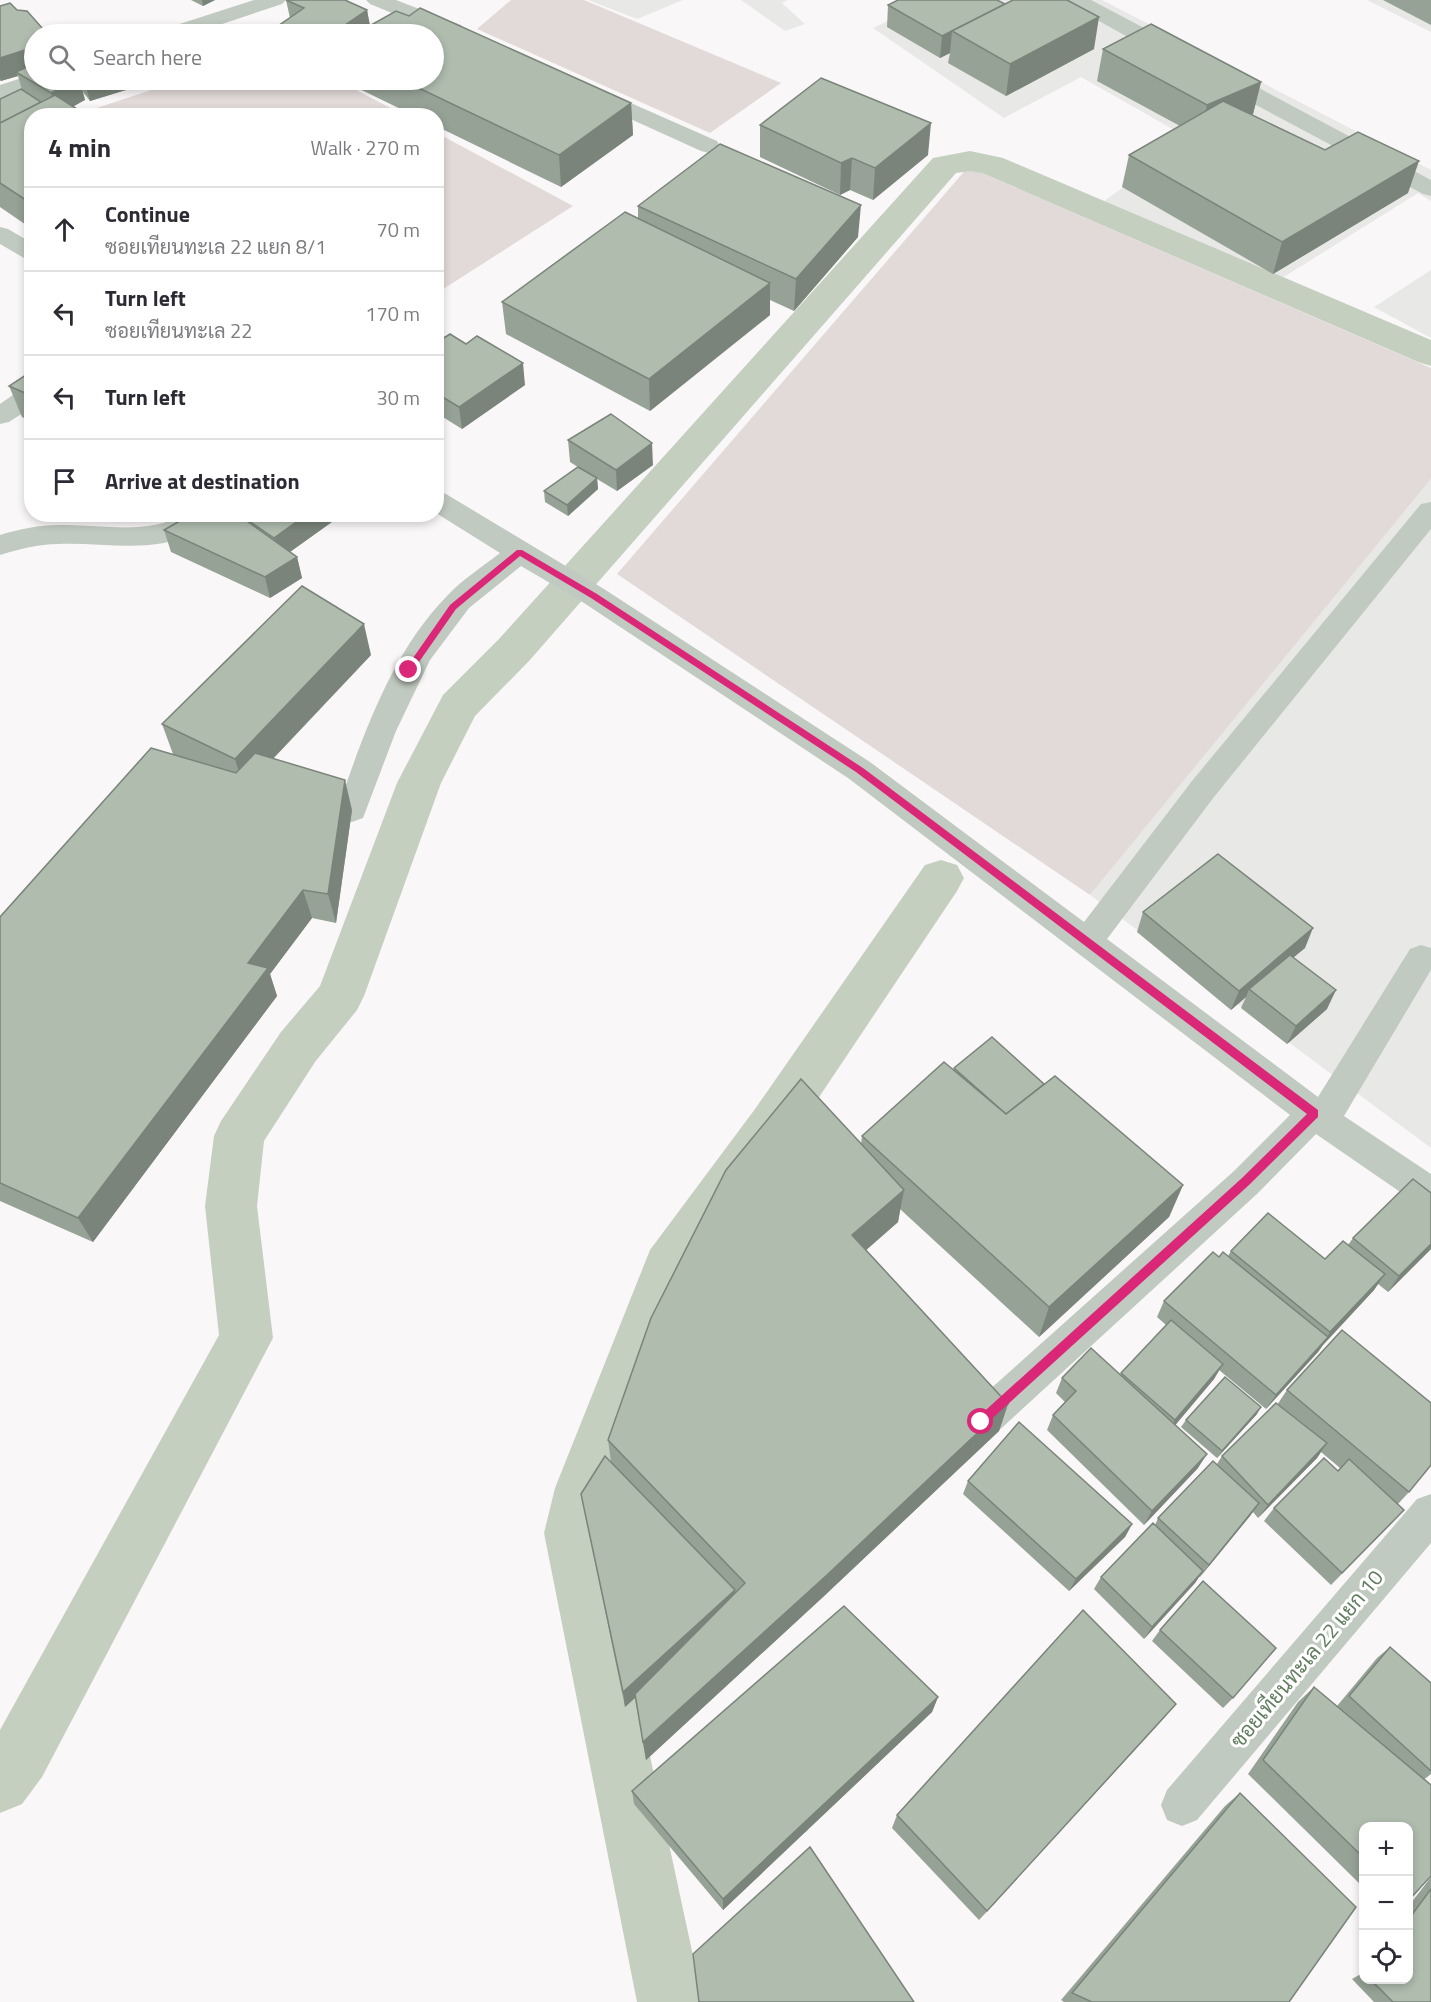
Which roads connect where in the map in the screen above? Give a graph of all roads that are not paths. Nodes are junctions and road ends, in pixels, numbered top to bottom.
1 (275, 0) edge
2 (377, 0) edge
3 (1075, 0) edge
4 (202, 24) edge
5 (440, 24) edge
6 (444, 26) edge
7 (470, 38) edge
8 (568, 82) edge
9 (24, 84) edge
10 (0, 92) edge
11 (709, 146) dead end
12 (1431, 189) edge
13 (0, 234) edge
14 (24, 248) edge
15 (24, 400) edge
16 (0, 416) edge
17 (444, 505) edge
18 (1431, 511) edge
19 (192, 522) edge
20 (0, 545) edge
21 (520, 552) junction
22 (352, 810) dead end
23 (1087, 942) junction
24 (1420, 958) dead end
25 (1319, 1117) junction
26 (1431, 1194) edge
27 (981, 1422) edge
28 (1431, 1513) edge
29 (1182, 1805) dead end

1 - 4 street
2 - 5 street
3 - 12 street
6 - 7 street
8 - 11 street
9 - 10 street
13 - 14 street
15 - 16 street
17 - 21 street
18 - 23 street
19 - 20 street
21 - 22 street
21 - 23 street
23 - 25 street
24 - 25 street
25 - 26 street
25 - 27 street
28 - 29 street, ซอยเทียนทะเล 22 แยก 10

